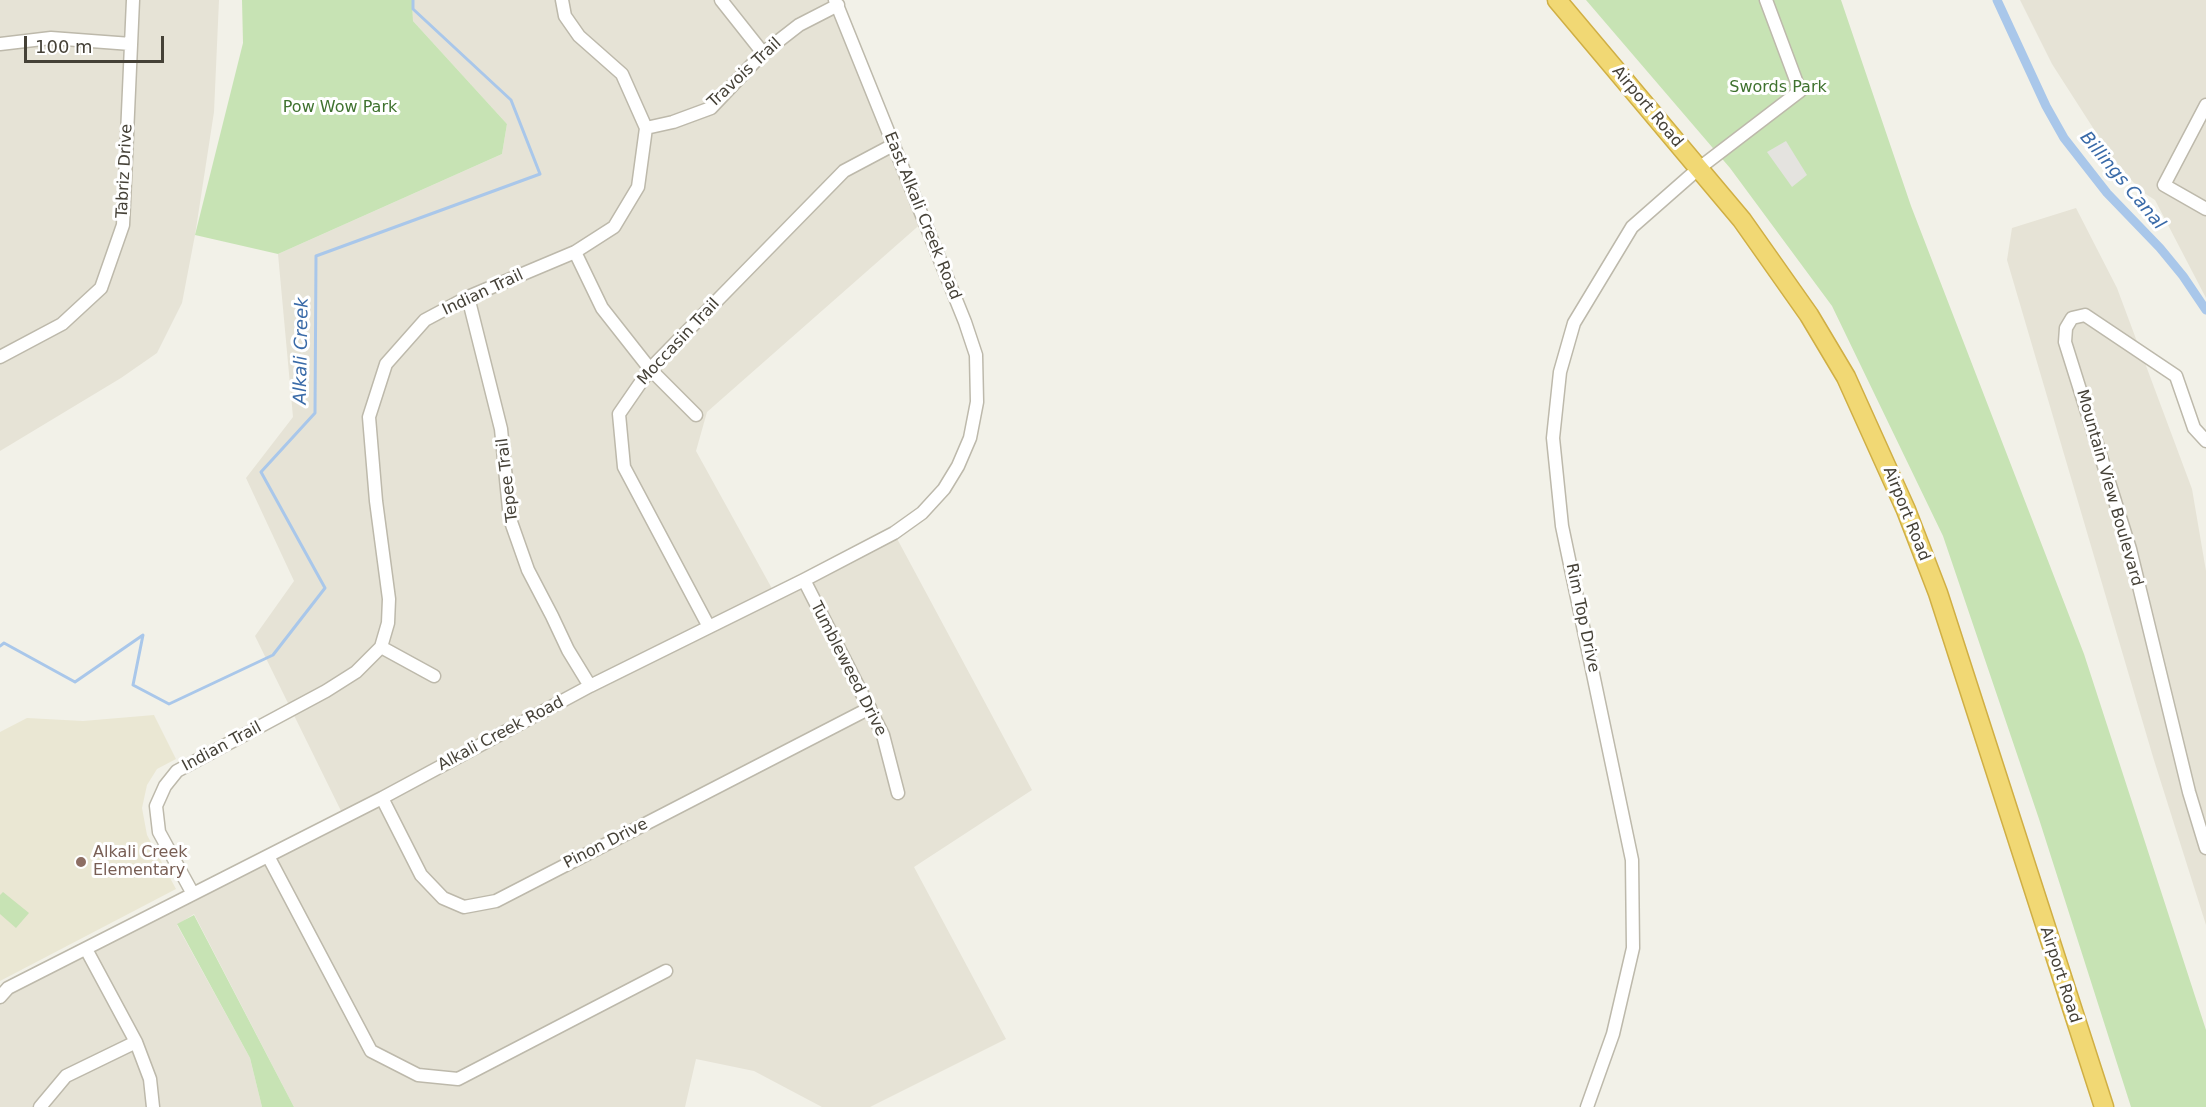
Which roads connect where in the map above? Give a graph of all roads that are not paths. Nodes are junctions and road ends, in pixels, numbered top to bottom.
1 (133, 0) edge
2 (562, 0) edge
3 (721, 0) edge
4 (1557, 0) edge
5 (1766, 0) edge
6 (836, 3) edge
7 (0, 44) edge
8 (131, 44) junction
9 (763, 53) junction
10 (2206, 105) edge
11 (646, 128) junction
12 (893, 145) junction
13 (1698, 169) junction
14 (2206, 209) edge
15 (575, 252) junction
16 (468, 297) junction
17 (0, 357) edge
18 (650, 369) junction
19 (696, 415) dead end
20 (970, 438) joint
21 (2206, 441) edge
22 (804, 580) junction
23 (709, 627) junction
24 (381, 647) junction
25 (434, 676) dead end
26 (590, 686) junction
27 (870, 708) junction
28 (898, 793) dead end
29 (382, 798) junction
30 (2206, 848) edge
31 (268, 856) junction
32 (193, 894) junction
33 (86, 949) junction
34 (666, 971) dead end
35 (0, 997) edge
36 (136, 1042) junction
37 (40, 1107) edge
38 (153, 1107) edge
39 (1587, 1107) edge
40 (2104, 1107) edge

1 - 8 street, Tabriz Drive
2 - 11 street
3 - 9 street
4 - 13 highway, Airport Road
5 - 13 street, Rim Top Drive
6 - 9 street, Travois Trail
6 - 12 street, East Alkali Creek Road
7 - 8 street
8 - 17 street, Tabriz Drive
9 - 11 street, Travois Trail
10 - 14 street
11 - 15 street, Indian Trail
12 - 18 street, Moccasin Trail
12 - 20 street, East Alkali Creek Road
13 - 39 street, Rim Top Drive
13 - 40 highway, Airport Road
15 - 16 street, Indian Trail
15 - 18 street
16 - 24 street, Indian Trail
16 - 26 street, Tepee Trail
18 - 19 street
18 - 23 street, Moccasin Trail
20 - 22 street, Alkali Creek Road
21 - 30 street, Mountain View Boulevard
22 - 23 street, Alkali Creek Road
22 - 27 street, Tumbleweed Drive
23 - 26 street, Alkali Creek Road
24 - 25 street
24 - 32 street, Indian Trail
26 - 29 street, Alkali Creek Road
27 - 28 street, Tumbleweed Drive
27 - 29 street, Pinon Drive
29 - 31 street, Alkali Creek Road
31 - 32 street, Alkali Creek Road
31 - 34 street
32 - 33 street, Alkali Creek Road
33 - 35 street, Alkali Creek Road
33 - 36 street
36 - 37 street
36 - 38 street

